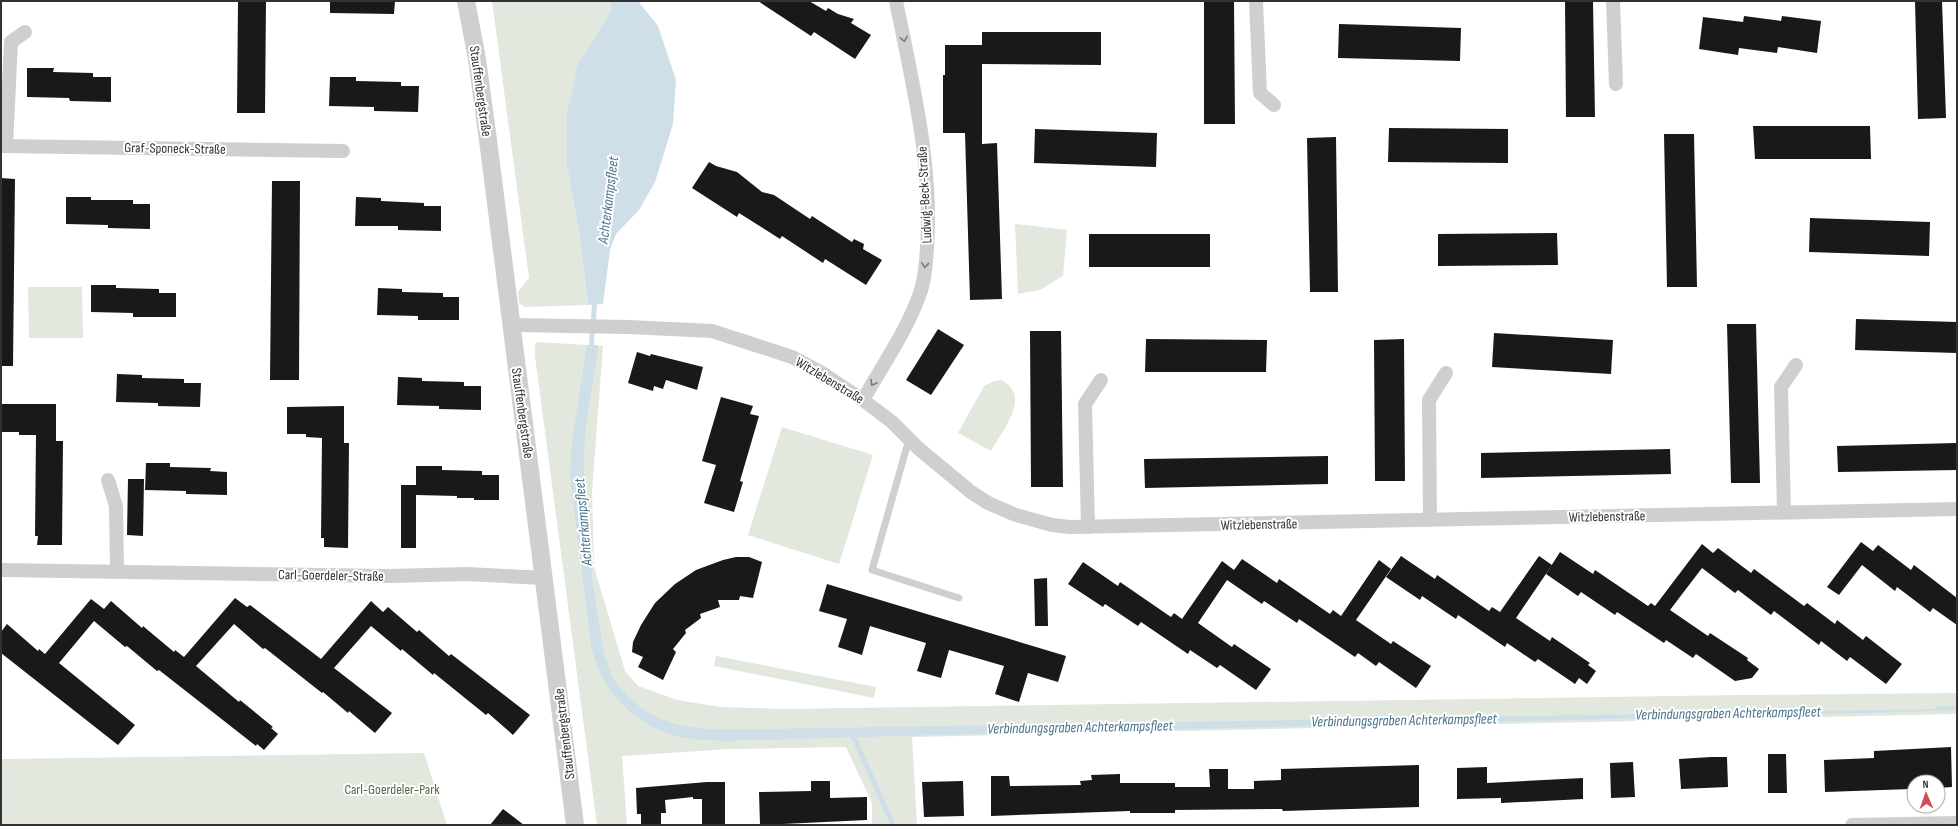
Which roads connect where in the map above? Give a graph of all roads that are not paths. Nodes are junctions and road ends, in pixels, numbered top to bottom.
1 (466, 1) edge
2 (896, 1) edge
3 (1256, 1) edge
4 (1612, 1) edge
5 (25, 32) dead end
6 (1616, 84) dead end
7 (1274, 105) dead end
8 (4, 146) edge
9 (343, 151) dead end
10 (512, 324) junction
11 (1796, 365) dead end
12 (1446, 373) dead end
13 (1101, 380) dead end
14 (863, 400) junction
15 (909, 439) junction
16 (108, 480) dead end
17 (1957, 509) edge
18 (1784, 512) junction
19 (1430, 520) junction
20 (1088, 527) junction
21 (1, 570) edge
22 (117, 572) junction
23 (544, 578) junction
24 (960, 598) dead end
25 (1957, 823) edge
26 (575, 825) edge
27 (1852, 825) edge

1 - 10 street, Stauffenbergstraße
2 -> 14 street, Ludwig-Beck-Straße
3 - 7 street
4 - 6 street
5 - 8 street, Graf-Sponeck-Straße
8 - 9 street, Graf-Sponeck-Straße
10 - 14 street, Witzlebenstraße
10 - 23 street, Stauffenbergstraße
11 - 18 street
12 - 19 street
13 - 20 street
14 - 15 street, Witzlebenstraße
15 - 20 street, Witzlebenstraße
15 - 24 lane
16 - 22 street
17 - 18 street, Witzlebenstraße
18 - 19 street, Witzlebenstraße
19 - 20 street, Witzlebenstraße
21 - 22 street, Carl-Goerdeler-Straße
22 - 23 street, Carl-Goerdeler-Straße
23 - 26 street, Stauffenbergstraße
25 - 27 street

